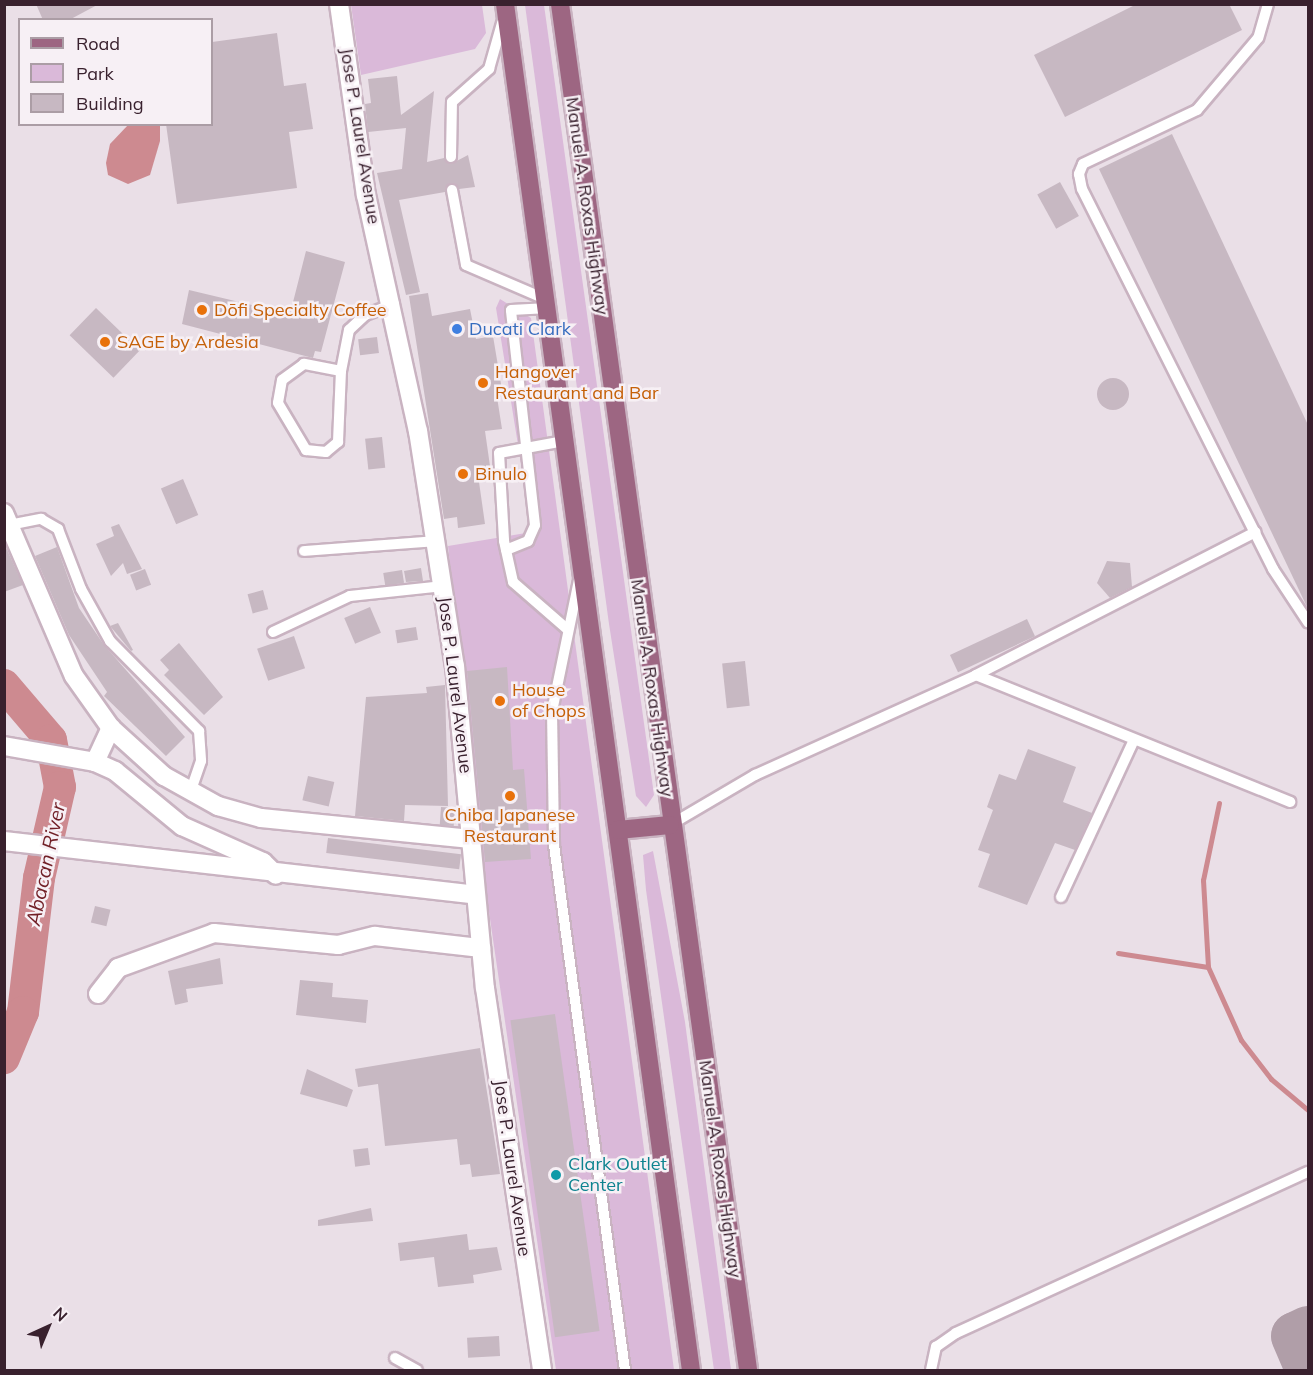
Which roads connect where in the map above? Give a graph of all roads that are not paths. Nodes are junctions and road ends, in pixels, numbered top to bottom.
1 (339, 4) edge
2 (505, 4) edge
3 (560, 4) edge
4 (1268, 4) edge
5 (451, 157) dead end
6 (452, 190) dead end
7 (543, 303) junction
8 (394, 304) junction
9 (341, 371) junction
10 (564, 441) junction
11 (528, 447) junction
12 (7, 519) edge
13 (1256, 532) junction
14 (436, 541) junction
15 (506, 550) junction
16 (304, 551) dead end
17 (582, 571) junction
18 (443, 586) junction
19 (1308, 622) edge
20 (567, 629) junction
21 (273, 632) dead end
22 (976, 675) junction
23 (111, 728) junction
24 (1134, 740) junction
25 (4, 746) edge
26 (95, 762) junction
27 (190, 793) junction
28 (1290, 802) dead end
29 (670, 825) junction
30 (618, 830) junction
31 (471, 839) junction
32 (7, 842) edge
33 (276, 880) junction
34 (1062, 897) dead end
35 (476, 901) junction
36 (481, 948) junction
37 (98, 994) dead end
38 (1308, 1172) edge
39 (395, 1358) dead end
40 (417, 1371) edge
41 (542, 1371) edge
42 (625, 1371) edge
43 (691, 1371) edge
44 (748, 1371) edge
45 (931, 1371) edge

1 - 8 street, Jose P. Laurel Avenue
2 - 5 lane
2 - 7 main road
3 - 29 main road, Manuel A. Roxas Highway
4 - 13 lane
6 - 7 lane
7 - 10 main road
7 - 11 lane
8 - 9 lane
8 - 14 street, Jose P. Laurel Avenue
9 - 9 lane
10 - 11 lane
10 - 17 main road
11 - 15 lane
11 - 15 lane
12 - 23 street
12 - 27 lane
13 - 19 lane
13 - 22 lane
14 - 16 lane
14 - 18 street, Jose P. Laurel Avenue
15 - 20 lane
17 - 20 lane
17 - 30 main road
18 - 21 lane
18 - 31 street, Jose P. Laurel Avenue
20 - 42 lane
22 - 24 lane
22 - 29 lane
23 - 26 street
23 - 27 street
24 - 28 lane
24 - 34 lane
25 - 26 street
26 - 33 street
27 - 31 street
29 - 30 main road
29 - 44 main road, Manuel A. Roxas Highway
30 - 43 main road
31 - 35 street, Jose P. Laurel Avenue
32 - 33 street
33 - 35 street
35 - 36 street, Jose P. Laurel Avenue
36 - 37 street
36 - 41 street, Jose P. Laurel Avenue
38 - 45 lane
39 - 40 lane

